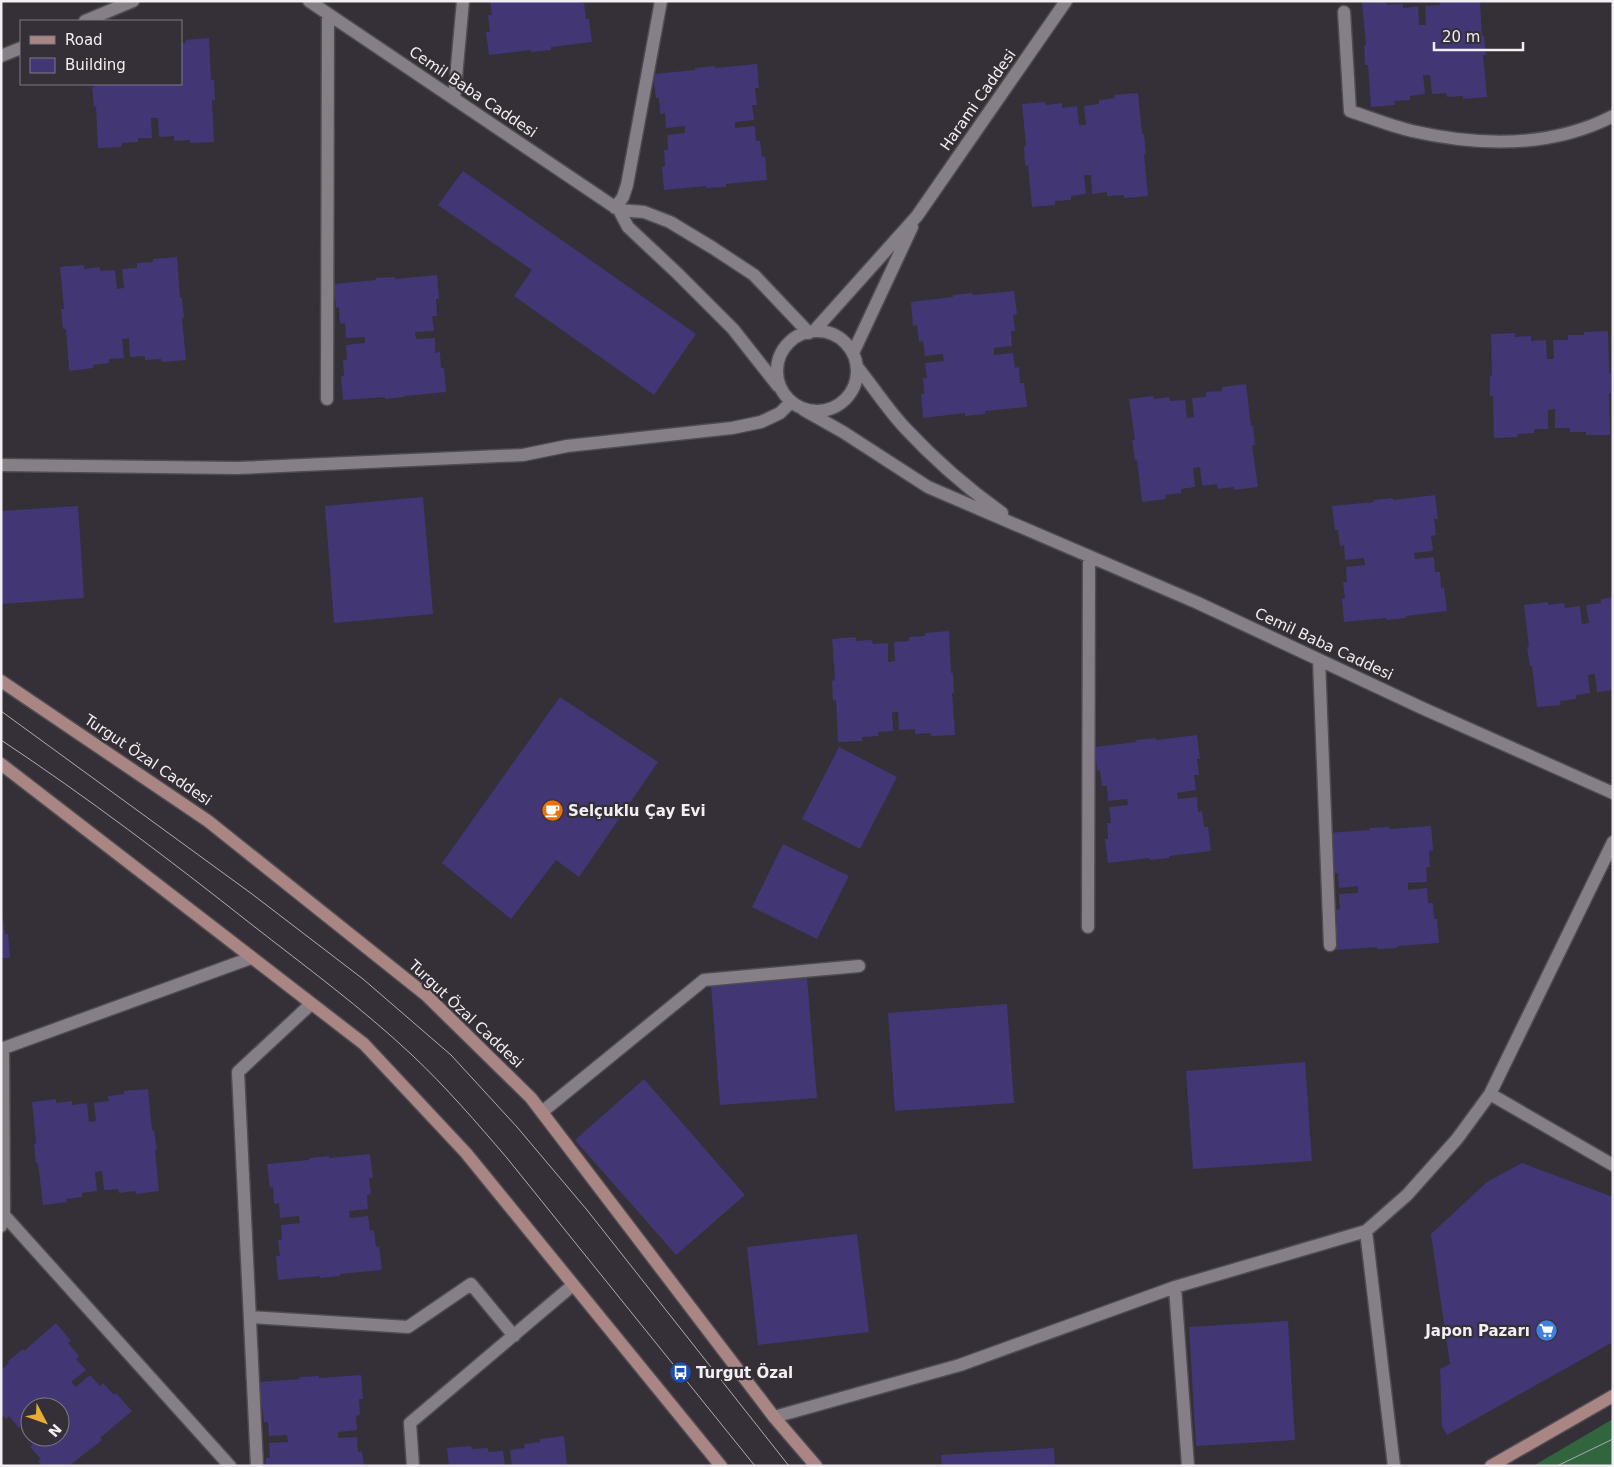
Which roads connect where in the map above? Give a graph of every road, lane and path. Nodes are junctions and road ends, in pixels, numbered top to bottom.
1 (133, 1) edge
2 (309, 1) edge
3 (464, 1) edge
4 (661, 1) edge
5 (1066, 1) edge
6 (1344, 12) dead end
7 (328, 14) junction
8 (87, 20) edge
9 (454, 99) junction
10 (1613, 116) edge
11 (617, 209) junction
12 (917, 216) junction
13 (812, 332) junction
14 (854, 353) junction
15 (858, 368) junction
16 (781, 390) junction
17 (327, 399) dead end
18 (791, 402) junction
19 (804, 410) junction
20 (1, 465) edge
21 (1020, 526) junction
22 (1089, 556) junction
23 (1319, 660) junction
24 (1, 681) edge
25 (1, 764) edge
26 (1613, 793) edge
27 (1613, 842) edge
28 (1088, 927) dead end
29 (1330, 946) dead end
30 (252, 958) junction
31 (859, 966) dead end
32 (311, 1004) junction
33 (2, 1049) edge
34 (1490, 1094) junction
35 (542, 1112) junction
36 (1613, 1165) edge
37 (2, 1219) edge
38 (1366, 1231) junction
39 (574, 1285) junction
40 (1175, 1287) junction
41 (250, 1317) junction
42 (514, 1336) junction
43 (1613, 1396) edge
44 (774, 1417) junction
45 (230, 1466) edge
46 (256, 1466) edge
47 (414, 1466) edge
48 (720, 1466) edge
49 (816, 1466) edge
50 (1188, 1466) edge
51 (1394, 1466) edge
52 (1491, 1466) edge

1 - 8 street
2 - 7 street, Cemil Baba Caddesi
3 - 9 street
4 - 11 street
5 - 12 street, Harami Caddesi
6 - 10 street
7 - 9 street, Cemil Baba Caddesi
7 - 17 street
9 - 11 street, Cemil Baba Caddesi
11 - 13 street, Cemil Baba Caddesi
11 - 16 street, Cemil Baba Caddesi
12 - 13 street
12 - 14 street
13 - 14 street
13 - 16 street
14 - 15 street
15 - 19 street
15 - 21 street, Cemil Baba Caddesi
16 - 18 street
18 - 19 street
18 - 20 street
19 - 21 street, Cemil Baba Caddesi
21 - 22 street, Cemil Baba Caddesi
22 - 23 street, Cemil Baba Caddesi
22 - 28 street
23 - 26 street, Cemil Baba Caddesi
23 - 29 street
24 - 35 street, Turgut Özal Caddesi
25 - 30 street
27 - 34 street
30 - 32 street
30 - 33 street
31 - 35 street
32 - 39 street
32 - 41 street
33 - 37 street
34 - 36 street
34 - 38 street
35 - 44 street, Turgut Özal Caddesi
37 - 45 street
38 - 40 street
38 - 51 street
39 - 42 street
39 - 48 street
40 - 44 street
40 - 50 street
41 - 42 street
41 - 46 street
42 - 47 street
43 - 52 street
44 - 49 street, Turgut Özal Caddesi

